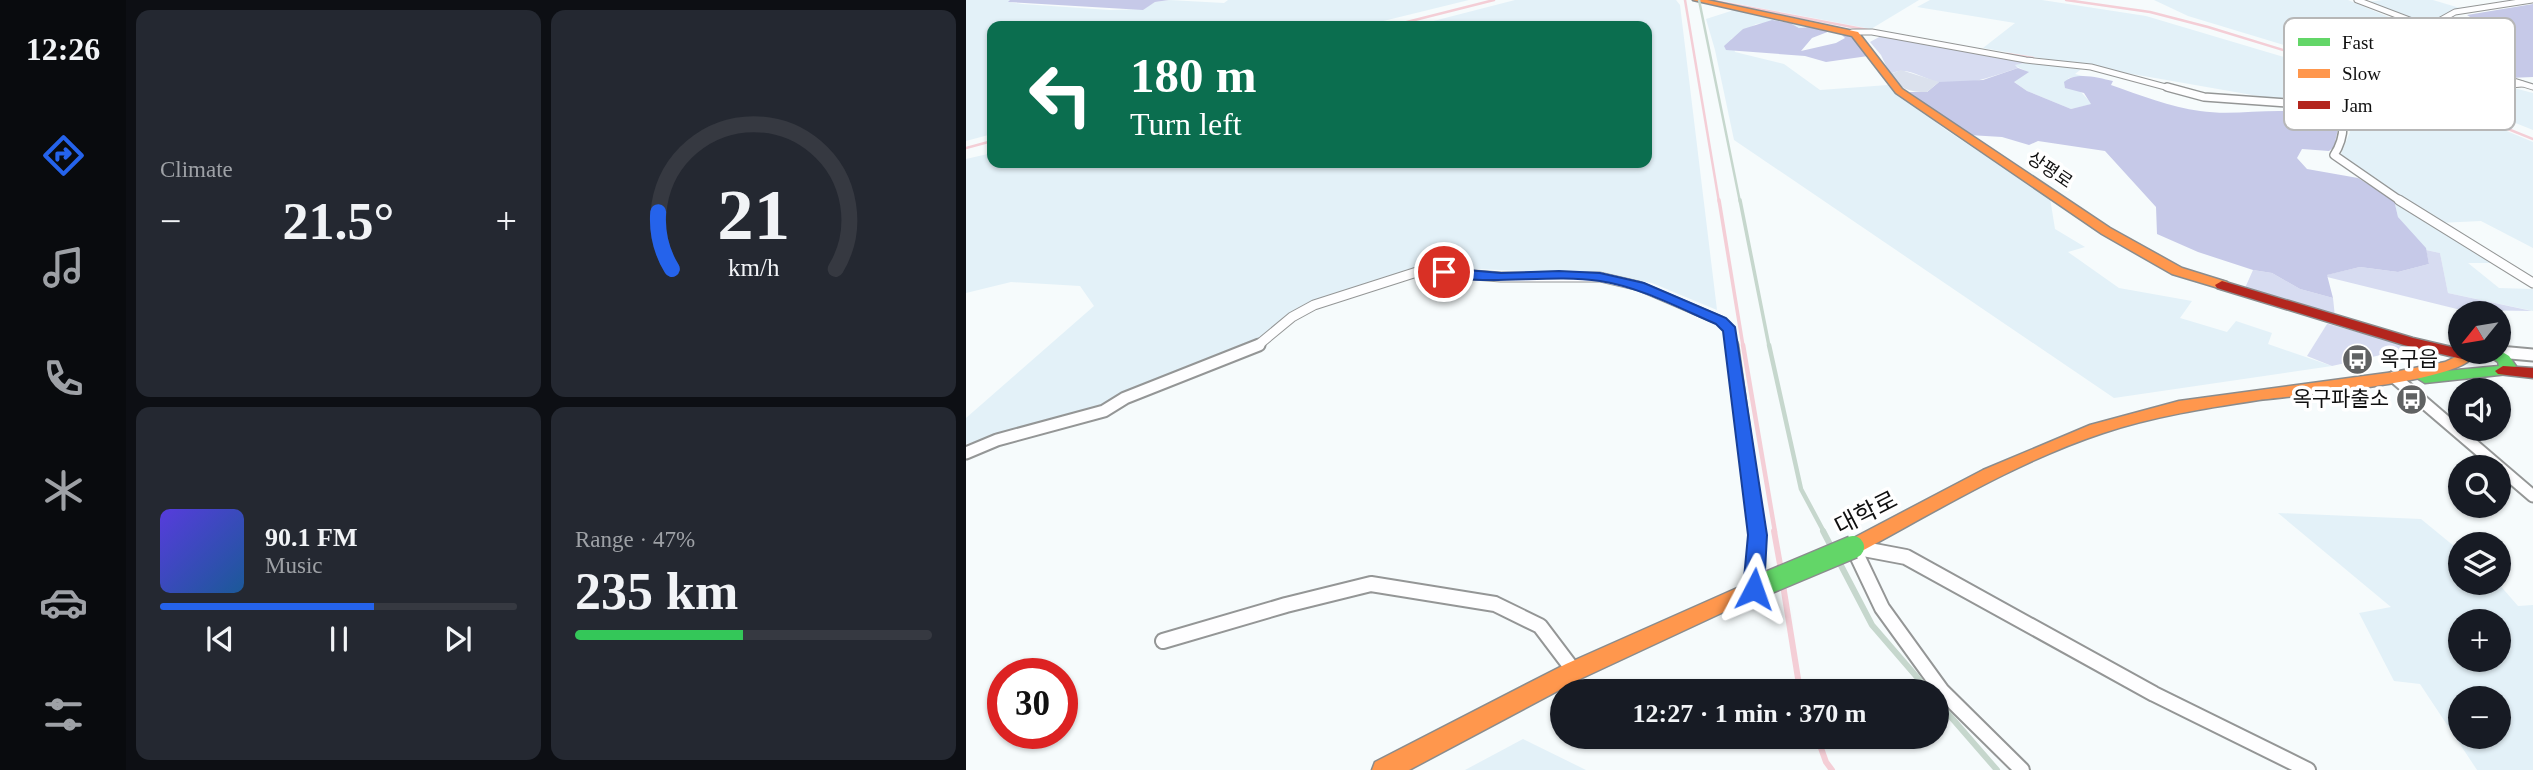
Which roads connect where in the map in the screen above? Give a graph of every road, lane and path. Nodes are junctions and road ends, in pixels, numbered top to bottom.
1 (1697, 0) edge
2 (2357, 0) edge
3 (2532, 0) edge
4 (2404, 18) edge
5 (2444, 18) edge
6 (1852, 32) junction
7 (2515, 82) edge
8 (2515, 84) edge
9 (2522, 84) junction
10 (2533, 87) edge
11 (2284, 103) edge
12 (2343, 130) edge
13 (2533, 283) edge
14 (2409, 342) junction
15 (2448, 351) edge
16 (2533, 355) edge
17 (2533, 360) edge
18 (2511, 361) edge
19 (2511, 363) edge
20 (2451, 364) edge
21 (2473, 364) edge
22 (2502, 364) edge
23 (2533, 371) edge
24 (2394, 377) junction
25 (966, 453) edge
26 (2527, 484) edge
27 (2533, 495) edge
28 (1853, 547) junction
29 (1754, 589) junction
30 (1163, 641) dead end
31 (1574, 671) junction
32 (1384, 770) edge
33 (2022, 770) edge
34 (2308, 770) edge

1 - 6 main road
2 - 4 street
3 - 5 street
6 - 11 street
6 - 14 main road, 상평로
7 - 9 street
8 - 9 street
9 - 10 street
12 - 13 street
14 - 15 main road, 상평로
14 - 24 main road
16 - 18 street
17 - 19 street
20 - 24 main road, 대학로
21 - 22 main road, 상평로
22 - 23 main road
22 - 24 main road, 대학로
24 - 26 street
24 - 28 main road, 대학로
25 - 29 street
26 - 27 street
28 - 29 main road, 대학로, bridge
28 - 33 street
28 - 34 street
29 - 31 main road, 대학로
30 - 31 street
31 - 32 main road, 대학로

